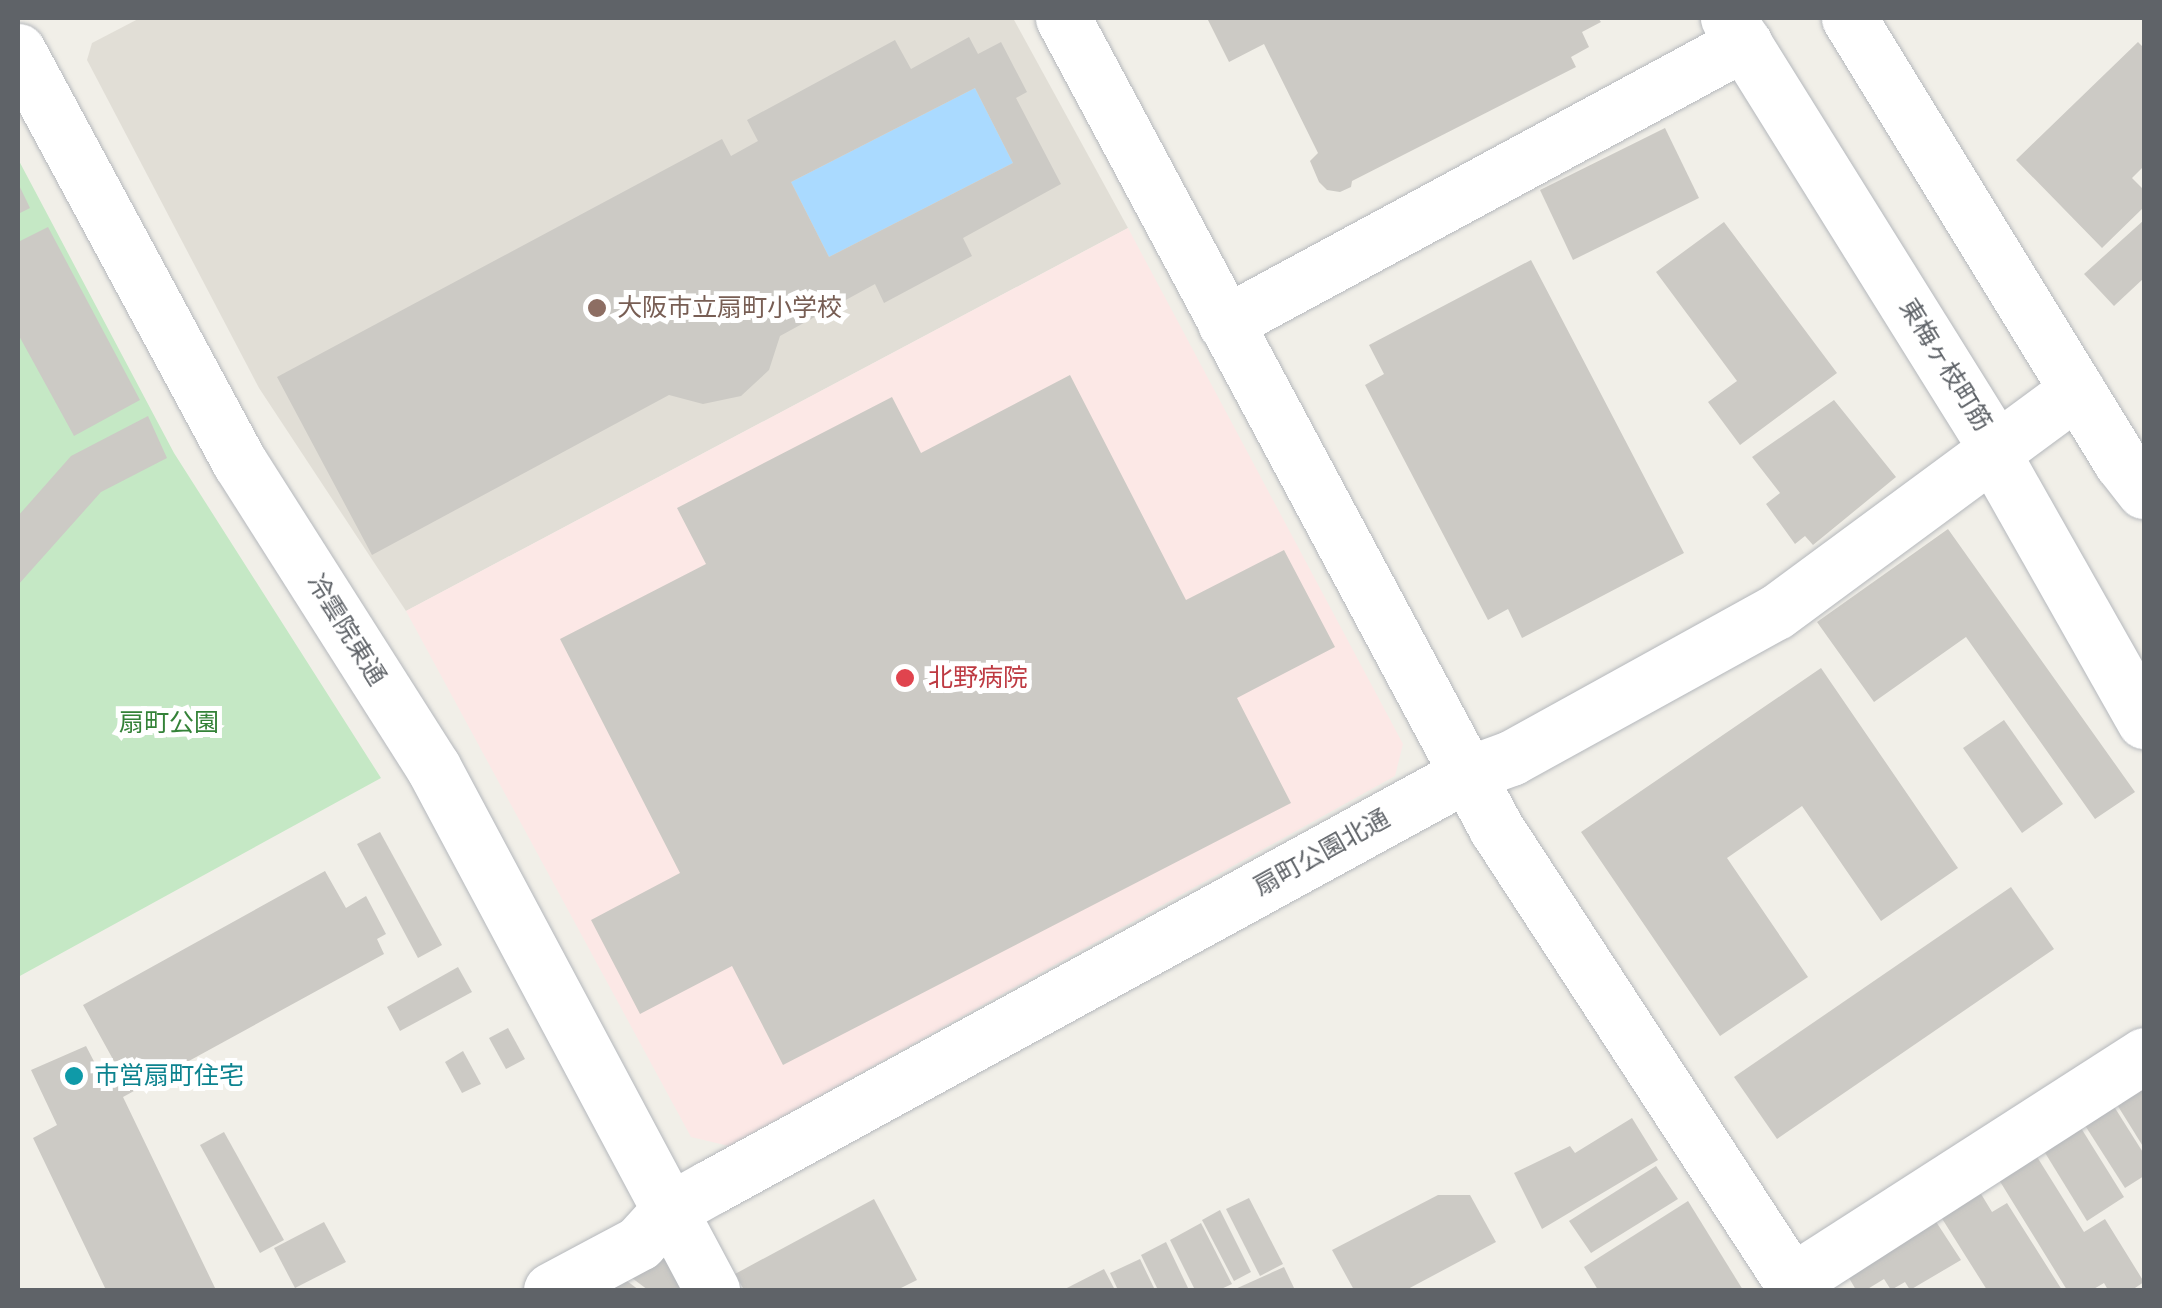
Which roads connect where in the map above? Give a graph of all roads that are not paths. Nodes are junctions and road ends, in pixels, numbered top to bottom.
1 (36, 18) edge
2 (1066, 18) edge
3 (1848, 18) edge
4 (18, 27) edge
5 (1736, 30) edge
6 (18, 51) edge
7 (1225, 322) junction
8 (2077, 390) junction
9 (1997, 450) junction
10 (2144, 491) edge
11 (2144, 722) edge
12 (1466, 774) junction
13 (2144, 1055) edge
14 (668, 1212) junction
15 (1794, 1286) edge
16 (551, 1290) edge
17 (712, 1290) edge

1 - 4 street
2 - 7 street
3 - 8 street
5 - 7 street
5 - 9 street, 東梅ヶ枝町筋
6 - 14 street, 冷雲院東通
7 - 12 street
8 - 9 street, 扇町公園北通
8 - 10 street
9 - 11 street, 東梅ヶ枝町筋
9 - 12 street, 扇町公園北通
12 - 14 street, 扇町公園北通
12 - 15 street
13 - 15 street
14 - 16 street, 扇町公園北通
14 - 17 street, 冷雲院東通

